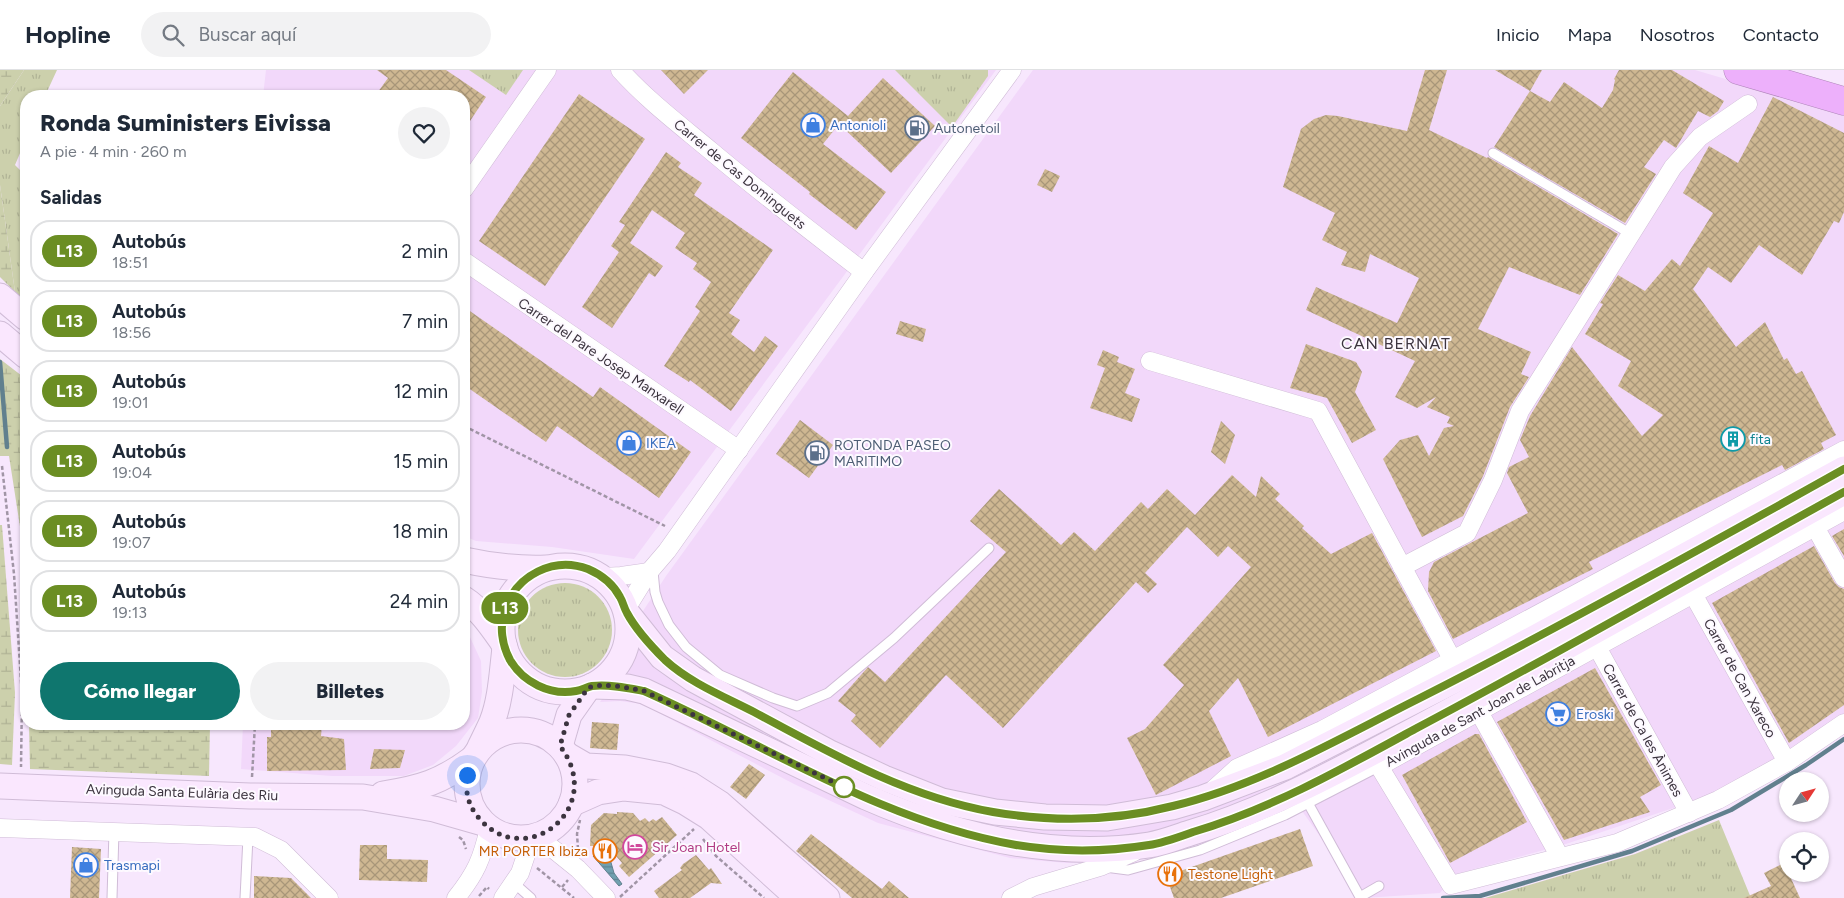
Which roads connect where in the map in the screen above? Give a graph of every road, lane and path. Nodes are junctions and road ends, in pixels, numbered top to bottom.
1 (547, 70) edge
2 (620, 70) edge
3 (1012, 70) edge
4 (1738, 70) edge
5 (1790, 70) edge
6 (1844, 85) edge
7 (1844, 101) edge
8 (1748, 104) dead end
9 (1493, 153) dead end
10 (470, 180) edge
11 (1631, 234) junction
12 (470, 266) edge
13 (864, 272) junction
14 (0, 296) edge
15 (20, 313) edge
16 (0, 334) edge
17 (20, 351) edge
18 (1150, 360) dead end
19 (470, 429) edge
20 (739, 450) junction
21 (1844, 450) edge
22 (2, 466) dead end
23 (1844, 469) edge
24 (1844, 492) edge
25 (1844, 511) edge
26 (1815, 527) junction
27 (680, 533) junction
28 (989, 548) dead end
29 (470, 561) edge
30 (1402, 566) junction
31 (546, 568) junction
32 (651, 570) junction
33 (603, 577) junction
34 (1844, 578) edge
35 (1694, 594) junction
36 (470, 603) edge
37 (626, 611) junction
38 (504, 646) junction
39 (1597, 647) junction
40 (20, 666) edge
41 (1457, 668) junction
42 (590, 687) junction
43 (1471, 708) junction
44 (20, 711) edge
45 (1844, 723) edge
46 (255, 730) edge
47 (564, 751) junction
48 (476, 753) junction
49 (1376, 760) junction
50 (1787, 762) junction
51 (10, 786) edge
52 (250, 796) junction
53 (363, 797) junction
54 (1308, 803) junction
55 (578, 810) junction
56 (1689, 813) junction
57 (486, 825) junction
58 (699, 825) dead end
59 (0, 828) edge
60 (114, 831) junction
61 (703, 835) dead end
62 (458, 836) dead end
63 (248, 837) junction
64 (532, 844) junction
65 (1150, 845) junction
66 (469, 855) dead end
67 (1560, 857) junction
68 (1100, 867) junction
69 (578, 869) junction
70 (1379, 886) dead end
71 (463, 889) edge
72 (504, 892) edge
73 (112, 898) edge
74 (245, 898) edge
75 (329, 898) edge
76 (531, 898) edge
77 (574, 898) edge
78 (606, 898) edge
79 (619, 898) edge
80 (764, 898) edge
81 (798, 898) edge
82 (827, 898) edge
83 (1011, 898) edge

1 - 10 street
2 - 13 street, Carrer de Cas Dominguets
3 - 13 street
4 - 7 highway
5 - 6 highway
8 - 11 street
9 - 11 lane
11 - 30 street
12 - 20 street, Carrer del Pare Josep Manxarell
13 - 20 street
14 - 15 main road
16 - 17 main road
18 - 30 street
19 - 27 path
20 - 27 street
21 - 41 street
22 - 40 path
23 - 41 main road
24 - 43 main road, Avinguda de Sant Joan de Labritja
25 - 26 street, Avinguda de Sant Joan de Labritja
26 - 34 street
26 - 35 street, Avinguda de Sant Joan de Labritja
27 - 32 street
28 - 32 lane
29 - 31 main road
30 - 41 street
31 - 33 main road
31 - 38 main road
32 - 33 street
32 - 37 street
33 - 37 main road
35 - 39 street, Avinguda de Sant Joan de Labritja
35 - 50 street, Carrer de Can Xareco
36 - 38 main road
37 - 41 main road
37 - 42 main road
38 - 42 main road
38 - 48 main road
39 - 43 street, Avinguda de Sant Joan de Labritja
39 - 56 street, Carrer de Ca les Ànimes
41 - 43 street
42 - 47 main road
42 - 65 main road, Avinguda de Sant Joan de Labritja
43 - 49 main road, Avinguda de Sant Joan de Labritja
43 - 67 street
44 - 51 path
45 - 50 street
46 - 52 path
47 - 48 main road
47 - 55 main road
47 - 82 main road
48 - 53 main road, Avinguda Santa Eulària des Riu
48 - 57 main road
49 - 54 lane, Avinguda de Sant Joan de Labritja
49 - 65 main road, Avinguda de Sant Joan de Labritja
49 - 67 street
50 - 56 street
51 - 52 main road, Avinguda Santa Eulària des Riu
52 - 53 main road, Avinguda Santa Eulària des Riu
53 - 57 main road, Avinguda Santa Eulària des Riu
54 - 68 lane, Avinguda de Sant Joan de Labritja
54 - 70 lane
55 - 64 main road
55 - 69 path
55 - 81 main road
56 - 67 street
57 - 64 main road
57 - 71 street
58 - 79 path
59 - 60 street
60 - 63 street
60 - 73 lane
61 - 80 path
62 - 66 path
63 - 74 lane
63 - 75 street
64 - 69 street
64 - 72 street
64 - 77 path
65 - 68 street
68 - 83 street
69 - 78 street
71 - 72 path
71 - 72 path
72 - 76 lane

